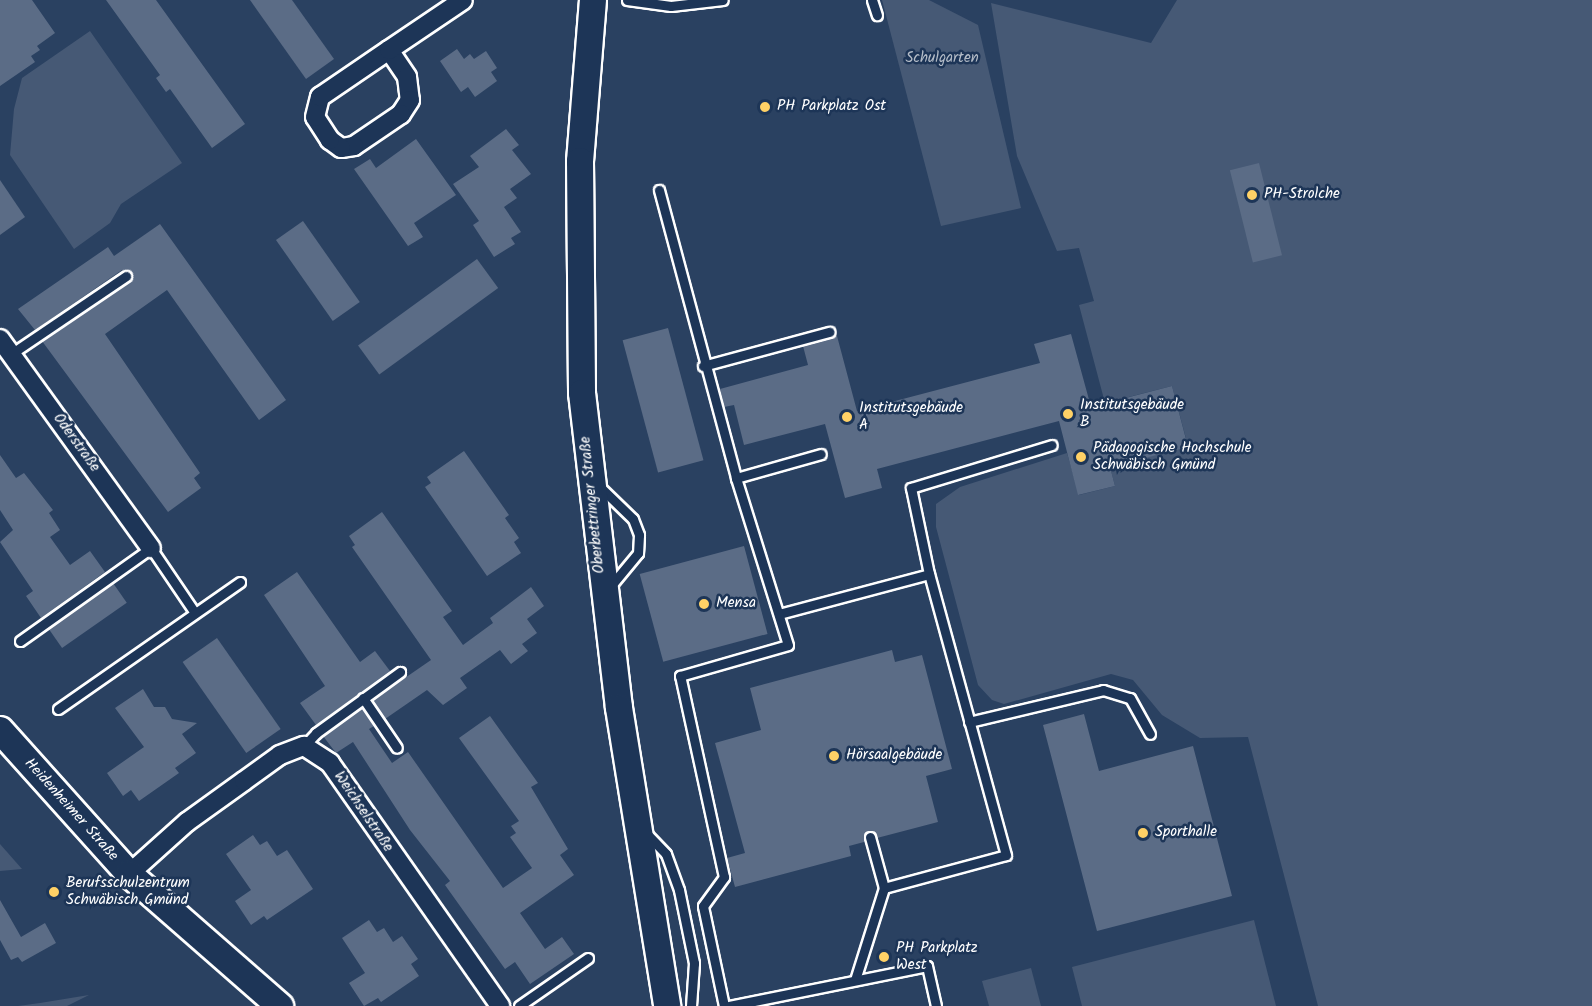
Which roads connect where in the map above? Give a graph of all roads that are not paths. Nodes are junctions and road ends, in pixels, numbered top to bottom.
1 (463, 0) edge
2 (593, 0) edge
3 (627, 0) edge
4 (723, 0) edge
5 (872, 0) edge
6 (877, 15) dead end
7 (389, 50) junction
8 (659, 190) dead end
9 (126, 276) dead end
10 (829, 332) dead end
11 (0, 339) edge
12 (11, 354) junction
13 (703, 366) junction
14 (1052, 445) dead end
15 (821, 454) dead end
16 (589, 476) junction
17 (736, 478) junction
18 (151, 548) junction
19 (929, 574) junction
20 (240, 582) dead end
21 (603, 595) junction
22 (195, 613) junction
23 (778, 614) junction
24 (20, 641) dead end
25 (400, 672) dead end
26 (363, 698) junction
27 (58, 709) dead end
28 (969, 722) junction
29 (0, 730) edge
30 (1150, 734) dead end
31 (304, 746) junction
32 (397, 748) dead end
33 (637, 825) junction
34 (870, 837) dead end
35 (129, 874) junction
36 (884, 888) junction
37 (588, 958) dead end
38 (855, 980) junction
39 (280, 1006) edge
40 (500, 1006) edge
41 (519, 1006) edge
42 (667, 1006) edge
43 (692, 1006) edge
44 (724, 1006) edge
45 (729, 1006) edge
46 (936, 1006) edge

1 - 7 street
2 - 16 street, Oberbettringer Straße
3 - 4 lane
5 - 6 lane
7 - 7 street
8 - 13 lane
9 - 12 lane
10 - 13 lane
11 - 12 street, Oderstraße
12 - 18 street, Oderstraße
13 - 17 lane
14 - 19 lane
15 - 17 lane
16 - 21 street, Oberbettringer Straße
16 - 21 lane
17 - 23 lane
18 - 22 lane
18 - 24 lane
19 - 23 lane
19 - 28 lane
20 - 22 lane
21 - 33 street, Oberbettringer Straße
22 - 27 lane
23 - 44 lane
25 - 26 lane
26 - 31 lane
26 - 32 lane
28 - 30 lane
28 - 36 lane
29 - 35 street, Heidenheimer Straße
31 - 35 street
31 - 40 street, Weichselstraße
33 - 42 street, Oberbettringer Straße
33 - 43 lane
34 - 36 lane
35 - 39 street, Heidenheimer Straße
36 - 38 lane
37 - 41 lane
38 - 45 lane
38 - 46 lane

